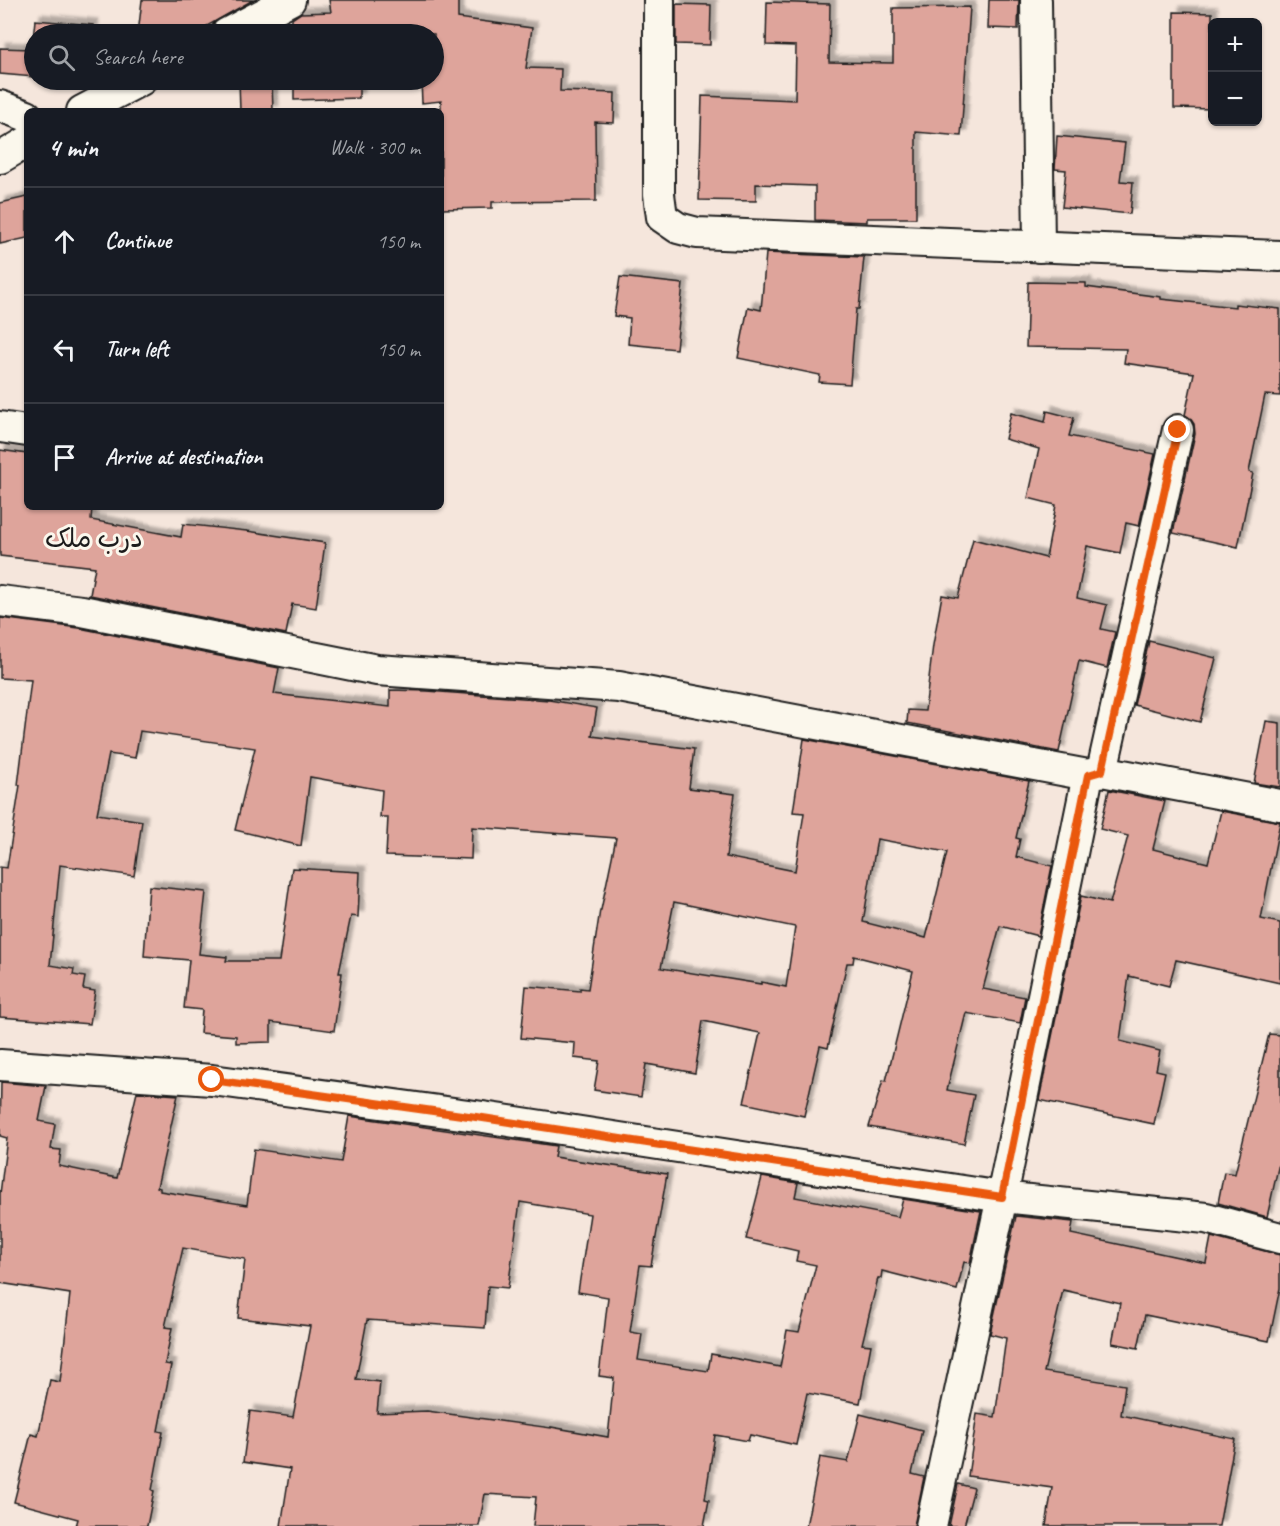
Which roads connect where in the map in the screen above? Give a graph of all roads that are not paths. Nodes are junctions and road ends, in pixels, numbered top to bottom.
1 (290, 0) edge
2 (659, 0) edge
3 (1036, 0) edge
4 (245, 24) edge
5 (122, 90) edge
6 (0, 106) edge
7 (88, 108) edge
8 (24, 115) edge
9 (24, 144) edge
10 (0, 158) edge
11 (1039, 247) junction
12 (1280, 256) edge
13 (0, 427) edge
14 (1178, 430) dead end
15 (24, 431) edge
16 (0, 601) edge
17 (1095, 773) junction
18 (1280, 805) edge
19 (0, 1065) edge
20 (1002, 1197) junction
21 (1280, 1238) edge
22 (932, 1526) edge

1 - 4 street
2 - 11 street
3 - 11 street
5 - 7 street
6 - 8 street
9 - 10 street
11 - 12 street
13 - 15 street
14 - 17 street
16 - 17 street
17 - 18 street
17 - 20 street
19 - 20 street
20 - 21 street
20 - 22 street

